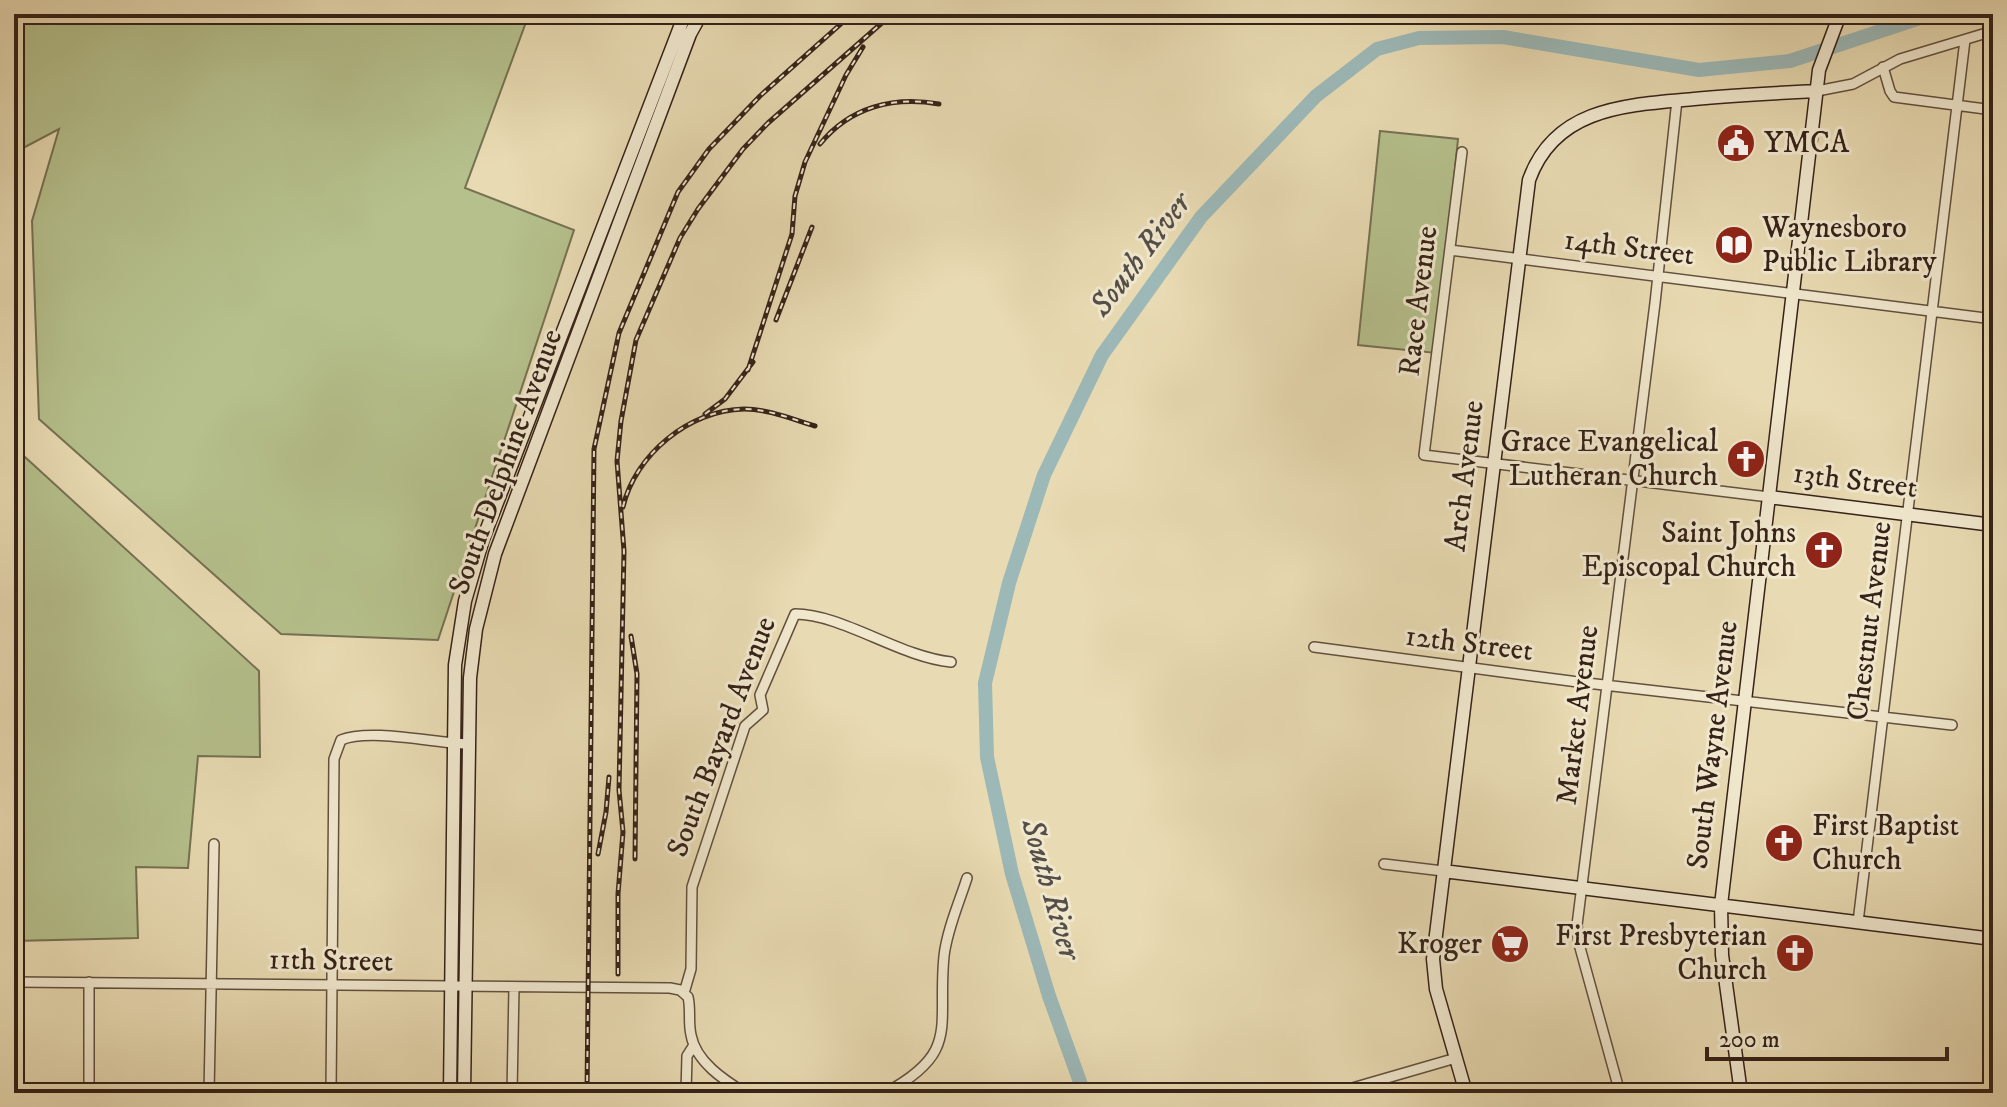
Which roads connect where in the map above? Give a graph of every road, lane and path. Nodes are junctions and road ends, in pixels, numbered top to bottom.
1 (685, 14) edge
2 (701, 14) edge
3 (1840, 14) edge
4 (1993, 31) edge
5 (1965, 40) junction
6 (1883, 67) junction
7 (1817, 91) junction
8 (1677, 100) junction
9 (1957, 105) junction
10 (1993, 110) edge
11 (1462, 152) dead end
12 (1450, 250) junction
13 (1518, 259) junction
14 (1657, 276) junction
15 (1793, 292) junction
16 (1932, 311) junction
17 (1993, 319) edge
18 (1424, 455) joint
19 (1493, 463) junction
20 (1632, 481) junction
21 (1769, 497) junction
22 (1908, 514) junction
23 (1993, 525) edge
24 (1314, 647) dead end
25 (951, 662) dead end
26 (1468, 668) junction
27 (1607, 685) junction
28 (1745, 701) junction
29 (1883, 719) junction
30 (1952, 725) dead end
31 (453, 744) junction
32 (467, 744) junction
33 (214, 844) dead end
34 (1384, 864) dead end
35 (1443, 871) junction
36 (967, 878) dead end
37 (1581, 888) junction
38 (1721, 905) junction
39 (1858, 922) junction
40 (1993, 939) edge
41 (14, 982) edge
42 (89, 982) junction
43 (210, 984) junction
44 (331, 985) junction
45 (452, 986) junction
46 (466, 986) junction
47 (514, 987) junction
48 (684, 993) junction
49 (694, 1045) junction
50 (1456, 1058) junction
51 (14, 1084) edge
52 (1993, 1088) edge
53 (33, 1093) edge
54 (89, 1093) edge
55 (209, 1093) edge
56 (331, 1093) edge
57 (450, 1093) edge
58 (464, 1093) edge
59 (512, 1093) edge
60 (686, 1093) edge
61 (745, 1093) edge
62 (885, 1093) edge
63 (1335, 1093) edge
64 (1466, 1093) edge
65 (1620, 1093) edge
66 (1741, 1093) edge
67 (1976, 1093) edge

1 - 31 main road, South Delphine Avenue
2 - 32 main road, South Delphine Avenue
3 - 7 main road, South Wayne Avenue
4 - 5 street
5 - 6 street
5 - 9 street, Chestnut Avenue
6 - 7 street
6 - 9 street
7 - 8 main road, Arch Avenue
7 - 15 main road, South Wayne Avenue
8 - 13 main road, Arch Avenue
8 - 14 street, Market Avenue
9 - 10 street
9 - 16 street, Chestnut Avenue
11 - 12 street, Race Avenue
12 - 13 street, 14th Street
12 - 18 street, Race Avenue
13 - 14 street, 14th Street
13 - 19 main road, Arch Avenue
14 - 15 street, 14th Street
14 - 20 street, Market Avenue
15 - 16 street, 14th Street
15 - 21 main road, South Wayne Avenue
16 - 17 street, 14th Street
16 - 22 street, Chestnut Avenue
18 - 19 street, 13th Street
19 - 20 street, 13th Street
19 - 26 main road, Arch Avenue
20 - 21 street, 13th Street
20 - 27 street, Market Avenue
21 - 22 main road, 13th Street
21 - 28 main road, South Wayne Avenue
22 - 23 main road, 13th Street
22 - 29 street, Chestnut Avenue
24 - 26 street, 12th Street
25 - 48 street, South Bayard Avenue
26 - 27 street, 12th Street
26 - 35 main road, Arch Avenue
27 - 28 street, 12th Street
27 - 37 street, Market Avenue
28 - 29 street, 12th Street
28 - 38 main road, South Wayne Avenue
29 - 30 street, 12th Street
29 - 39 street, Chestnut Avenue
31 - 32 street
31 - 44 street
31 - 45 main road, South Delphine Avenue
32 - 46 main road, South Delphine Avenue
33 - 43 street
34 - 35 street
35 - 37 main road
35 - 50 main road, Arch Avenue
36 - 62 street
37 - 38 main road
37 - 65 street, Market Avenue
38 - 39 main road
38 - 66 main road, South Wayne Avenue
39 - 40 main road
41 - 42 street, 11th Street
42 - 43 street, 11th Street
42 - 54 street
43 - 44 street, 11th Street
43 - 55 street
44 - 45 street, 11th Street
44 - 56 street
45 - 46 street
45 - 57 main road, South Delphine Avenue
46 - 47 street
46 - 58 main road, South Delphine Avenue
47 - 48 street
47 - 59 street
48 - 49 street, South Bayard Avenue
49 - 60 street, South Bayard Avenue
49 - 61 street
50 - 63 street
50 - 64 main road, Arch Avenue
51 - 53 street
52 - 67 street

